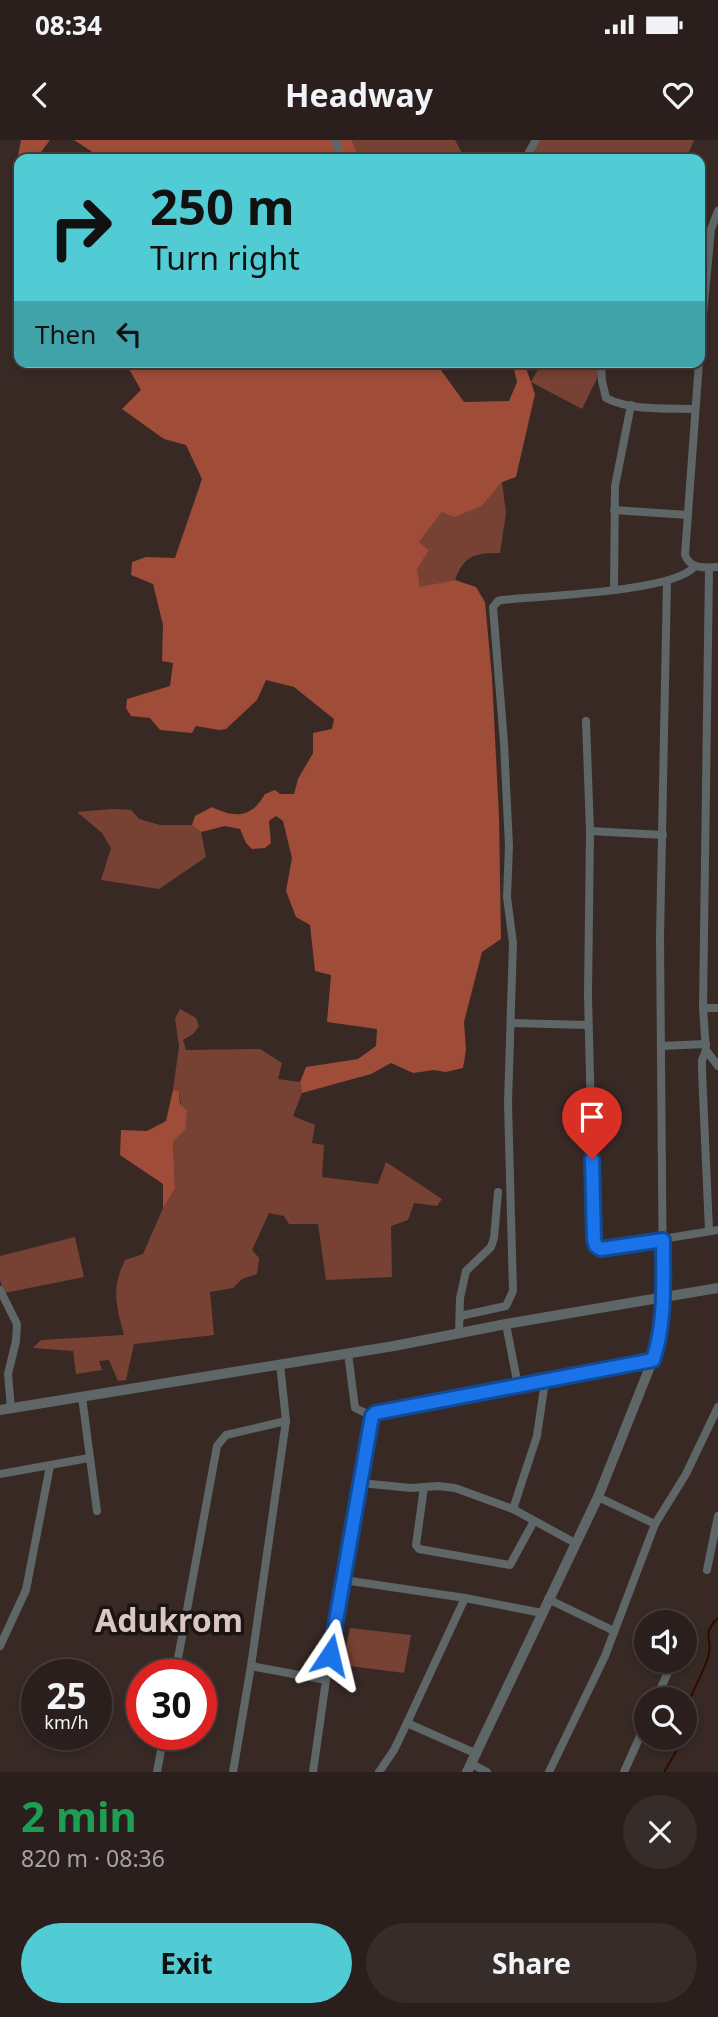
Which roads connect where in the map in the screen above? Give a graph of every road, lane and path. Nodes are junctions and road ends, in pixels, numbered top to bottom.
1 (718, 211) edge
2 (705, 293) edge
3 (601, 368) edge
4 (698, 368) edge
5 (631, 405) junction
6 (695, 409) junction
7 (614, 510) junction
8 (688, 515) junction
9 (694, 566) junction
10 (713, 567) edge
11 (667, 581) junction
12 (614, 590) junction
13 (586, 721) dead end
14 (590, 831) junction
15 (663, 835) junction
16 (703, 1008) junction
17 (718, 1008) edge
18 (511, 1023) junction
19 (588, 1025) junction
20 (661, 1046) junction
21 (706, 1047) junction
22 (718, 1066) edge
23 (498, 1192) dead end
24 (714, 1231) edge
25 (663, 1240) junction
26 (718, 1288) edge
27 (0, 1290) edge
28 (663, 1297) junction
29 (460, 1316) junction
30 (506, 1324) junction
31 (459, 1334) junction
32 (348, 1353) junction
33 (653, 1360) junction
34 (280, 1364) junction
35 (545, 1381) junction
36 (518, 1386) junction
37 (82, 1397) junction
38 (718, 1407) edge
39 (5, 1410) edge
40 (372, 1416) junction
41 (286, 1421) junction
42 (89, 1458) junction
43 (50, 1466) junction
44 (0, 1474) edge
45 (361, 1483) junction
46 (424, 1486) junction
47 (598, 1497) junction
48 (513, 1509) junction
49 (97, 1511) dead end
50 (718, 1516) edge
51 (534, 1521) junction
52 (655, 1524) junction
53 (575, 1543) junction
54 (707, 1570) dead end
55 (344, 1580) junction
56 (465, 1598) junction
57 (548, 1600) junction
58 (542, 1613) junction
59 (614, 1631) junction
60 (0, 1646) edge
61 (178, 1659) edge
62 (251, 1666) junction
63 (326, 1680) junction
64 (407, 1723) junction
65 (161, 1750) edge
66 (634, 1750) edge
67 (472, 1763) edge
68 (157, 1772) edge
69 (233, 1772) edge
70 (313, 1772) edge
71 (379, 1772) edge
72 (487, 1772) edge
73 (549, 1772) edge
74 (624, 1772) edge

1 - 2 street
3 - 5 street
4 - 6 street
5 - 6 street
5 - 7 street
6 - 8 street
7 - 8 street
7 - 12 street
8 - 9 street
9 - 10 street
9 - 11 street
10 - 16 street
11 - 12 street
11 - 15 street
12 - 18 street
13 - 14 street
14 - 15 street
14 - 19 street
15 - 20 street
16 - 17 street
16 - 21 street
18 - 19 street
18 - 29 street
19 - 25 street
20 - 21 street
20 - 25 street
21 - 22 street
21 - 24 street
23 - 29 street
24 - 25 street
25 - 28 street
26 - 28 street
27 - 39 street
28 - 30 street
28 - 33 street
29 - 31 street
30 - 31 street
30 - 36 street
31 - 32 street
32 - 34 street
32 - 40 street
33 - 35 street
33 - 47 street
34 - 37 street
34 - 41 street
35 - 36 street
35 - 48 street
36 - 40 street
37 - 39 street
37 - 42 street
38 - 52 street
40 - 45 street
41 - 61 street
41 - 62 street
42 - 43 street
42 - 49 street
43 - 44 street
43 - 60 street
45 - 46 street
45 - 55 street
46 - 48 street
46 - 51 street
47 - 52 street
47 - 53 street
48 - 51 street
50 - 54 street
51 - 53 street
52 - 59 street
53 - 57 street
55 - 56 street
55 - 63 street
56 - 58 street
56 - 64 street
57 - 58 street
57 - 59 street
58 - 67 street
59 - 73 street
62 - 63 street
62 - 69 street
63 - 70 street
64 - 67 street
64 - 71 street
65 - 68 street
66 - 74 street
67 - 72 street

